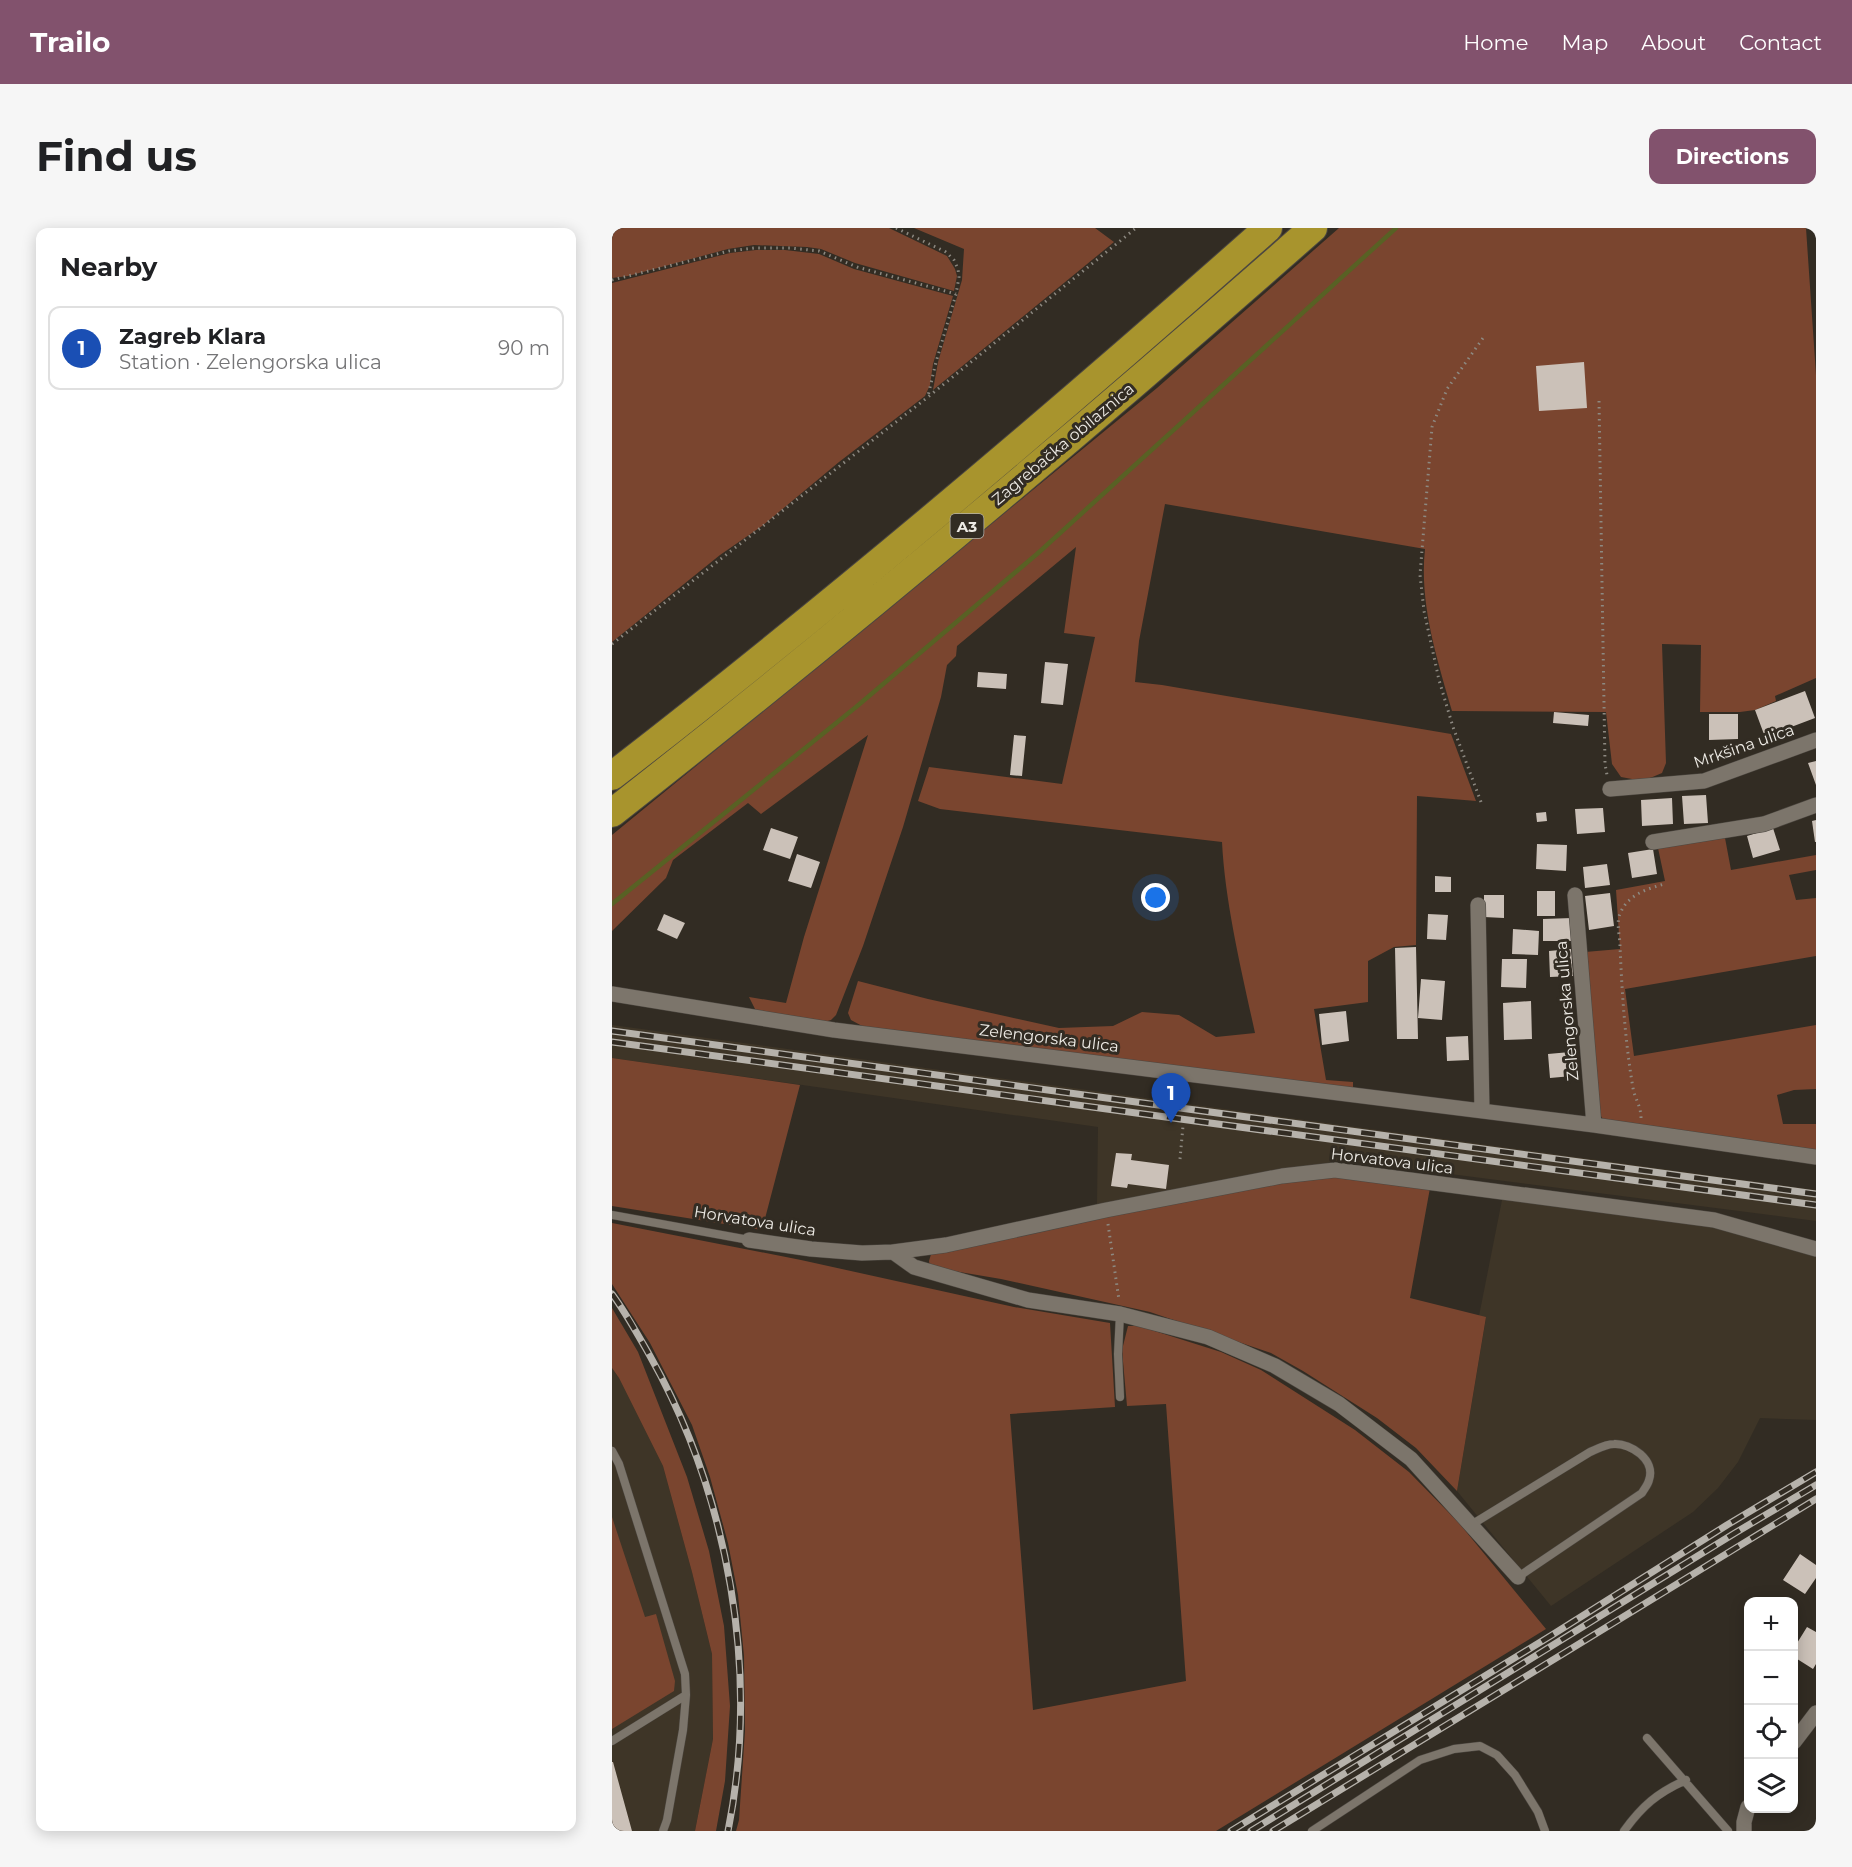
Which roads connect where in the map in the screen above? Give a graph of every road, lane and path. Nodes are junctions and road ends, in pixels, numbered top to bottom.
1 (896, 228) edge
2 (1136, 228) edge
3 (1268, 228) edge
4 (1313, 228) edge
5 (612, 280) edge
6 (956, 294) junction
7 (1483, 338) dead end
8 (928, 398) junction
9 (1599, 401) dead end
10 (612, 644) edge
11 (1816, 740) edge
12 (612, 776) edge
13 (1610, 789) joint
14 (1481, 801) dead end
15 (1816, 805) edge
16 (612, 813) edge
17 (1653, 842) dead end
18 (1664, 884) dead end
19 (1575, 896) dead end
20 (1478, 905) dead end
21 (612, 994) edge
22 (1482, 1110) junction
23 (1594, 1125) junction
24 (1183, 1126) dead end
25 (1641, 1132) junction
26 (1816, 1157) edge
27 (1179, 1159) dead end
28 (1106, 1210) junction
29 (612, 1215) edge
30 (749, 1240) joint
31 (1816, 1249) edge
32 (893, 1252) junction
33 (1120, 1314) junction
34 (1120, 1397) dead end
35 (612, 1451) edge
36 (1471, 1525) junction
37 (1518, 1577) joint
38 (686, 1695) junction
39 (1816, 1713) edge
40 (1798, 1737) edge
41 (1647, 1738) dead end
42 (612, 1741) edge
43 (1686, 1780) junction
44 (1739, 1824) edge
45 (663, 1831) edge
46 (1312, 1831) edge
47 (1545, 1831) edge
48 (1624, 1831) edge

1 - 6 path
2 - 8 path
3 - 12 highway, Zagrebačka obilaznica / A3
4 - 16 highway, Zagrebačka obilaznica / A3
5 - 6 path
6 - 8 path
7 - 14 path
8 - 10 path
9 - 13 path
11 - 13 street, Mrkšina ulica
15 - 17 street
18 - 25 path
19 - 23 street, Zelengorska ulica
20 - 22 street
21 - 22 street, Zelengorska ulica
22 - 23 street, Zelengorska ulica
23 - 25 street, Zelengorska ulica
24 - 27 path
25 - 26 street, Zelengorska ulica
28 - 31 street, Horvatova ulica
28 - 32 street, Horvatova ulica
28 - 33 path
29 - 30 lane, Horvatova ulica
30 - 32 street, Horvatova ulica
32 - 33 street
33 - 34 lane
33 - 36 street
35 - 38 lane
36 - 37 street
36 - 37 lane
38 - 42 lane
38 - 45 lane
39 - 40 street
41 - 43 lane
43 - 44 lane
43 - 48 lane
46 - 47 lane

